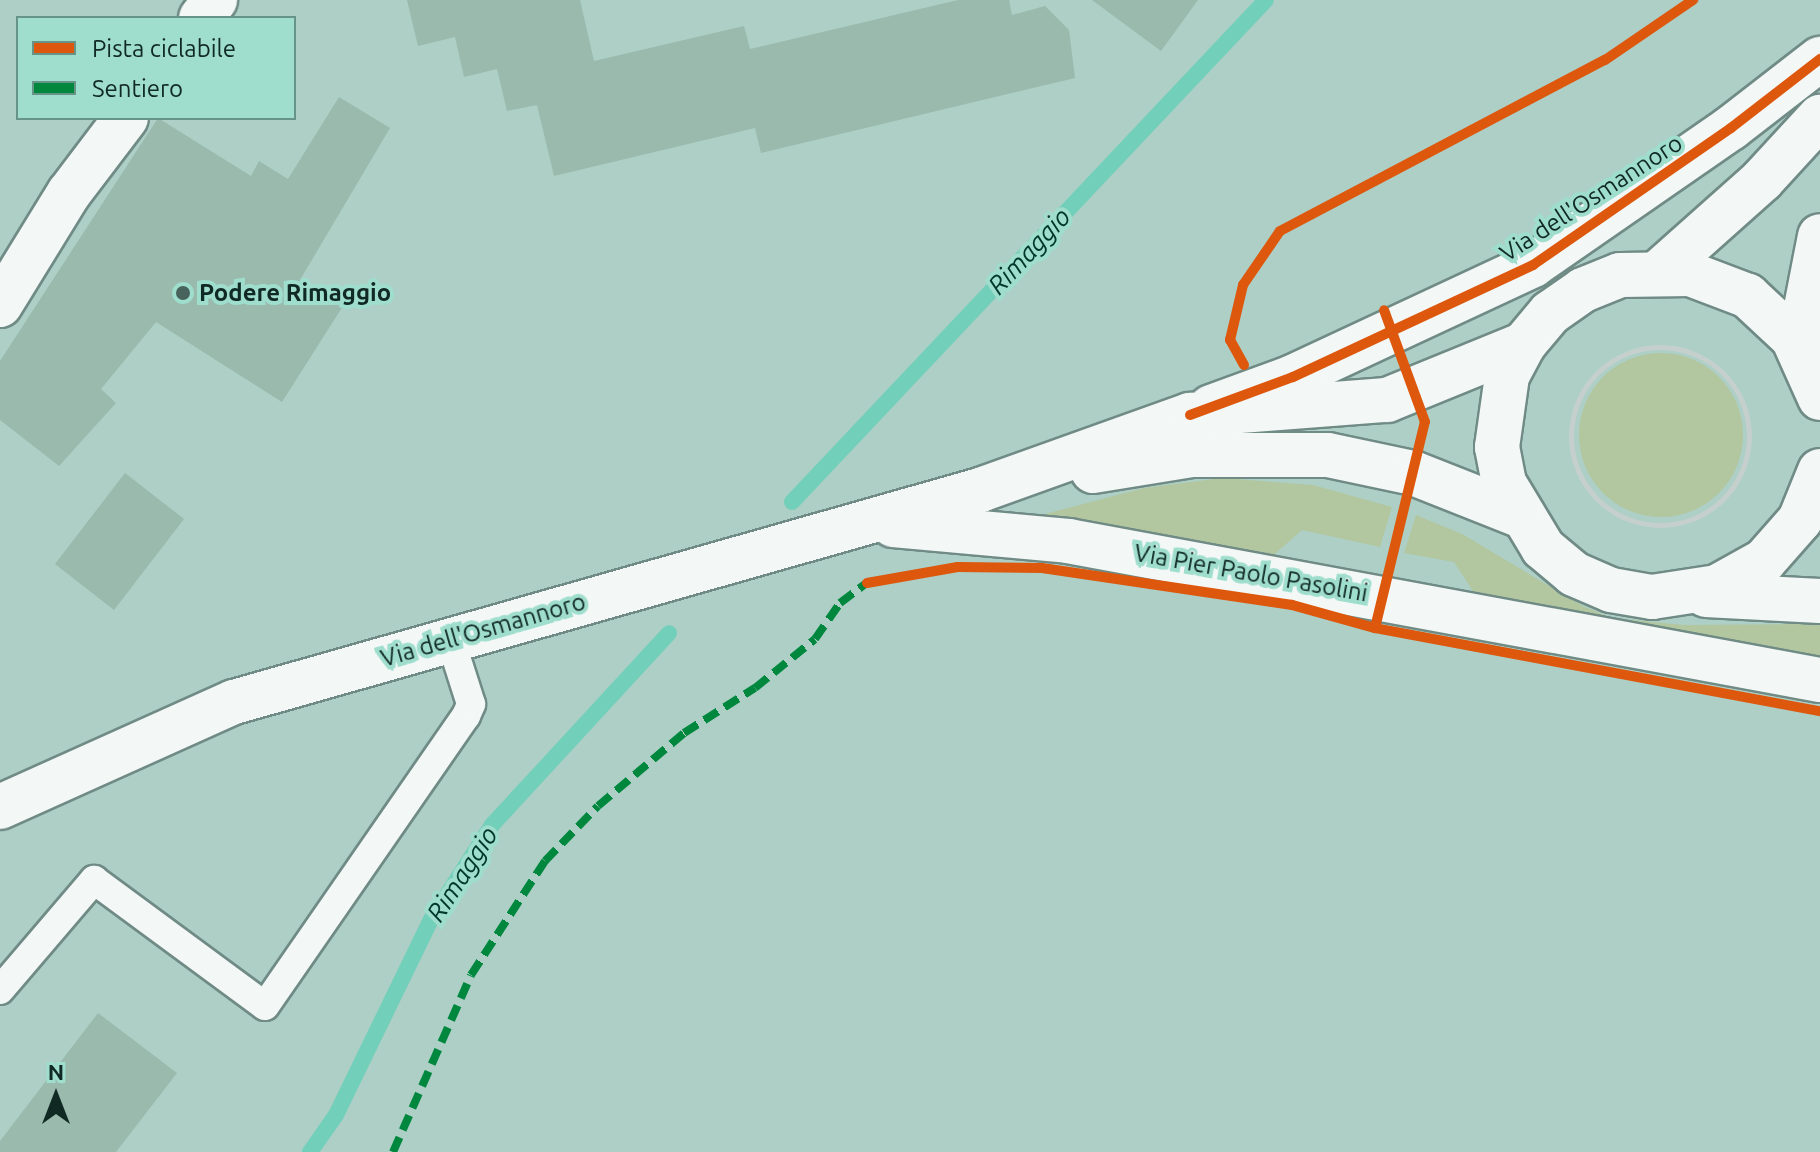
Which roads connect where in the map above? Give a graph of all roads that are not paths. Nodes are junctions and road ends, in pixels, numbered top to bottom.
1 (215, 0) edge
2 (203, 16) edge
3 (1820, 59) edge
4 (1820, 117) edge
5 (124, 120) edge
6 (1820, 236) edge
7 (1660, 271) junction
8 (0, 305) edge
9 (1524, 344) junction
10 (1814, 381) edge
11 (1190, 415) junction
12 (1820, 471) edge
13 (980, 490) junction
14 (1519, 515) junction
15 (867, 522) junction
16 (1691, 595) junction
17 (1820, 601) edge
18 (450, 638) junction
19 (1820, 680) edge
20 (0, 807) edge
21 (0, 990) edge

1 - 2 main road
3 - 11 main road, Via dell'Osmannoro
4 - 7 main road
5 - 8 main road
6 - 10 main road, Via dell'Osmannoro
7 - 9 main road, Via dell'Osmannoro
7 - 10 main road, Via dell'Osmannoro
9 - 11 main road, Via dell'Osmannoro
9 - 14 main road, Via dell'Osmannoro
11 - 13 main road, Via dell'Osmannoro
12 - 16 main road, Via dell'Osmannoro
13 - 14 main road, Via dell'Osmannoro
13 - 15 main road, Via dell'Osmannoro
14 - 16 main road, Via dell'Osmannoro
15 - 18 main road, Via dell'Osmannoro
15 - 19 main road, Via Pier Paolo Pasolini
16 - 17 main road
18 - 20 main road, Via dell'Osmannoro
18 - 21 lane

